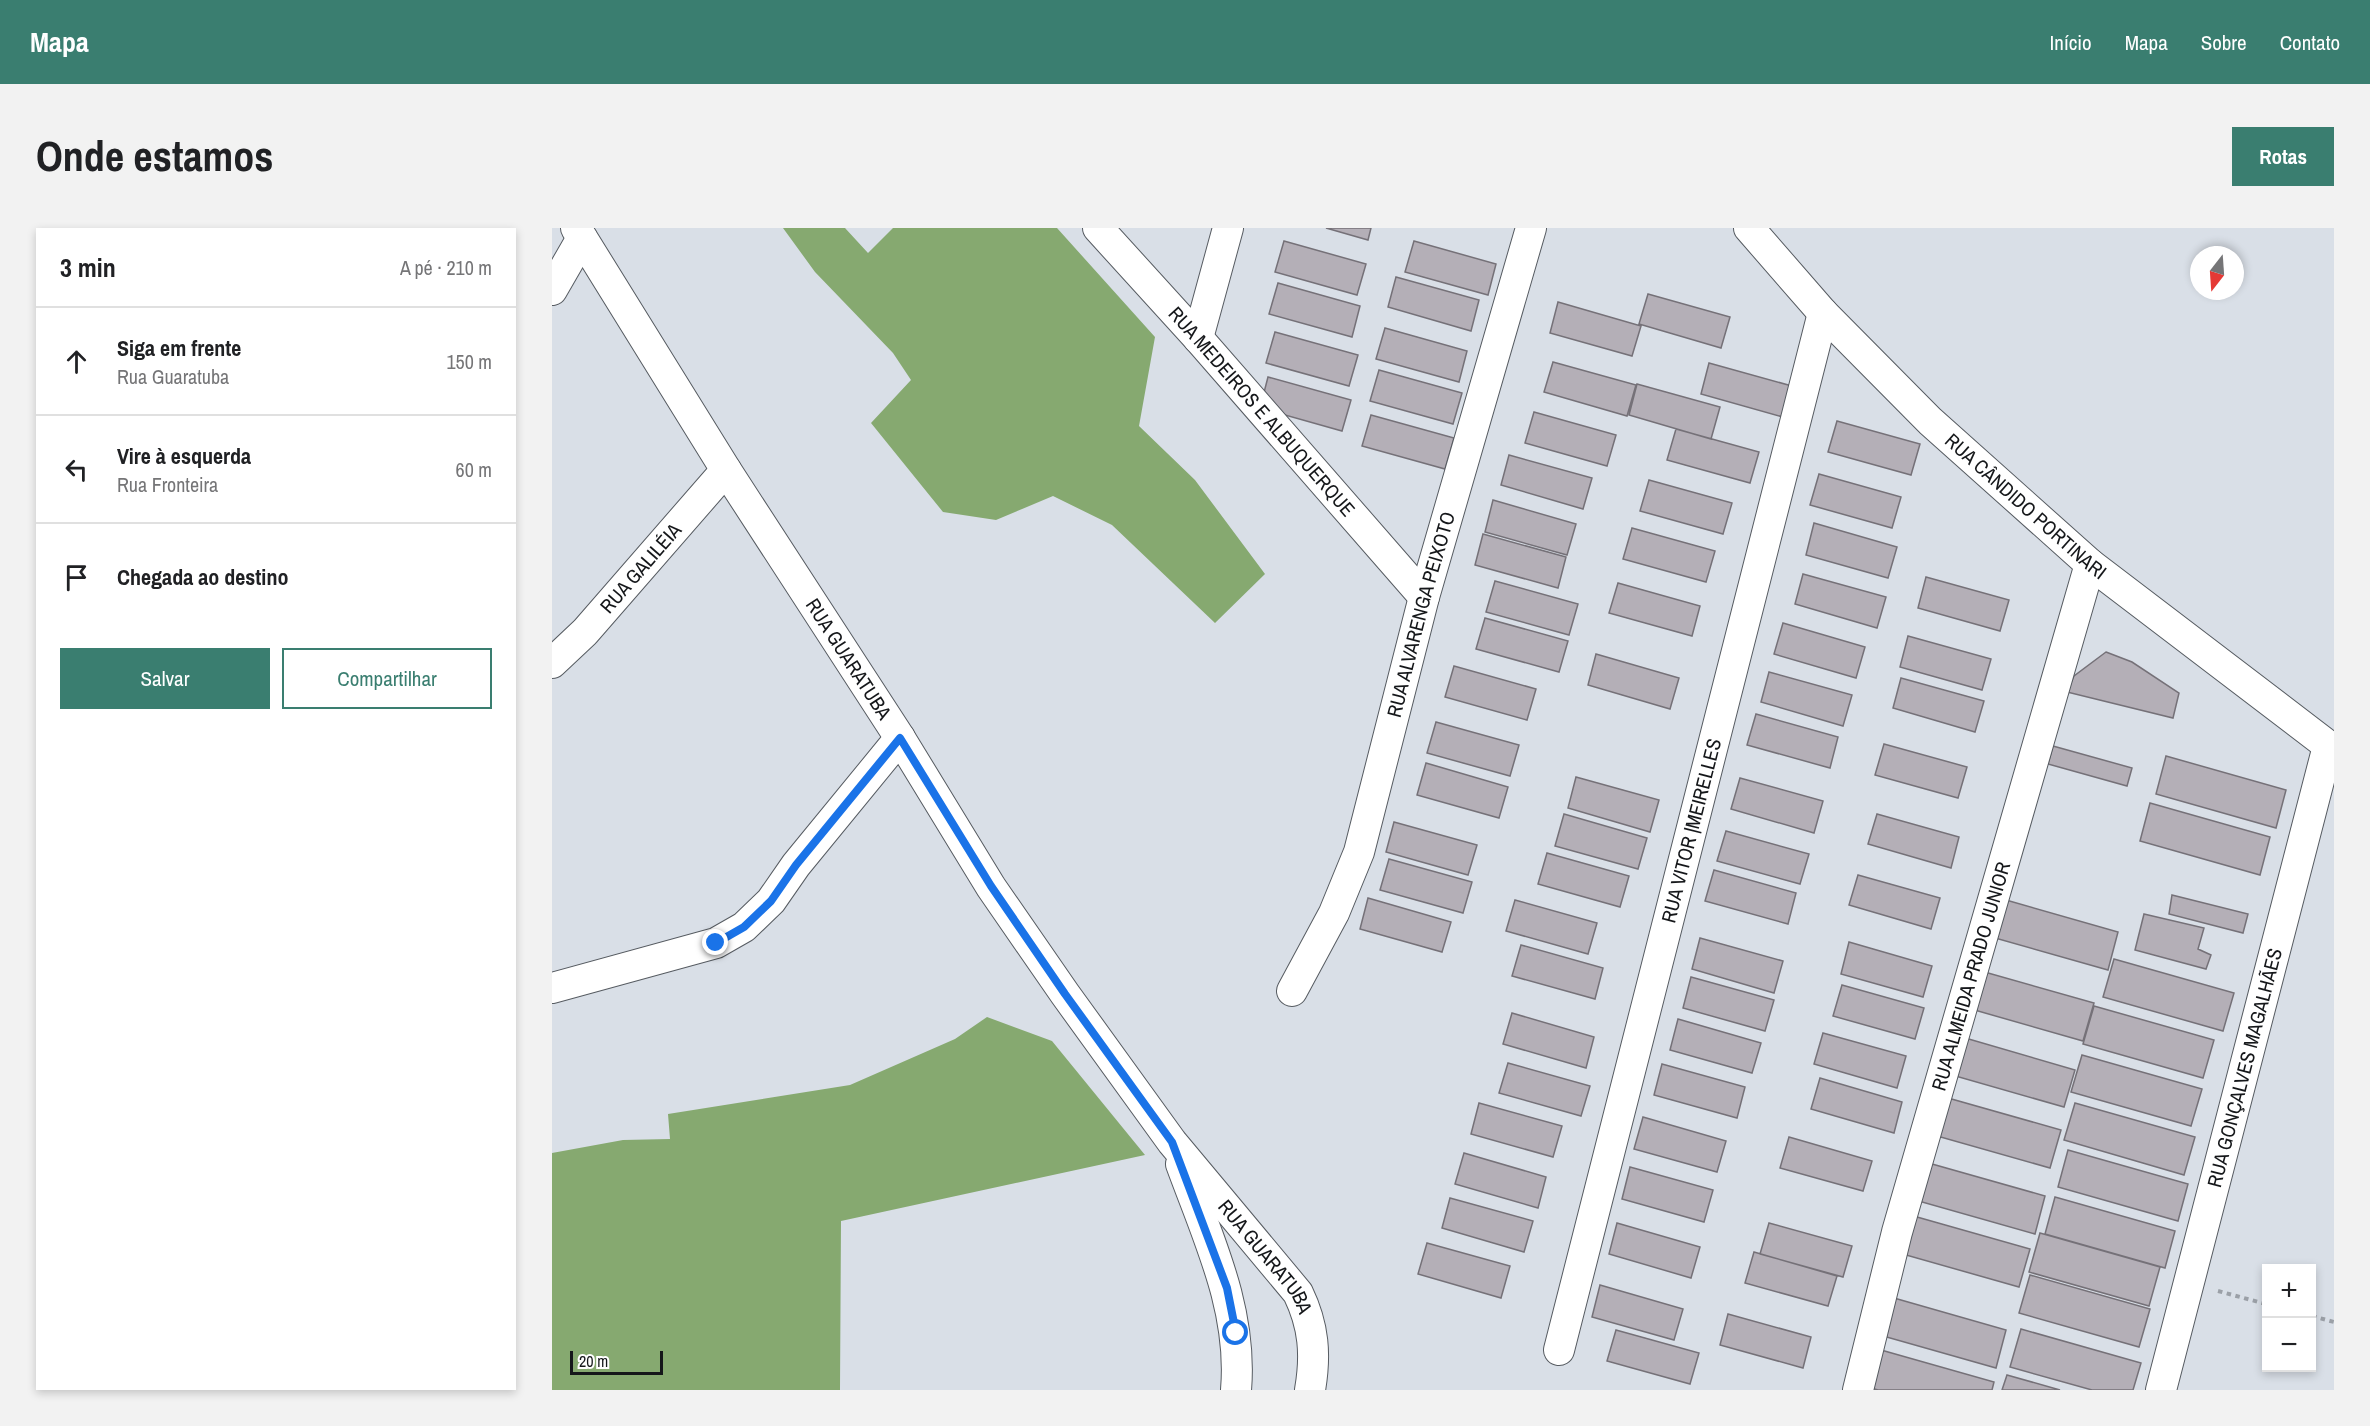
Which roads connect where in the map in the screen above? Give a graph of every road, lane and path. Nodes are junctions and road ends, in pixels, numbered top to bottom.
1 (1098, 228) edge
2 (1228, 228) edge
3 (1531, 228) edge
4 (1749, 228) edge
5 (579, 233) edge
6 (552, 290) edge
7 (1823, 313) junction
8 (1198, 338) junction
9 (726, 470) junction
10 (2090, 564) junction
11 (1424, 597) junction
12 (552, 663) edge
13 (900, 738) junction
14 (2331, 748) edge
15 (552, 988) edge
16 (1292, 991) dead end
17 (1172, 1142) junction
18 (2187, 1283) junction
19 (2262, 1303) edge
20 (2316, 1317) edge
21 (2334, 1322) edge
22 (1559, 1350) dead end
23 (1236, 1390) edge
24 (1310, 1390) edge
25 (1858, 1390) edge
26 (2161, 1390) edge

1 - 8 street, RUA MEDEIROS E ALBUQUERQUE
2 - 8 street
3 - 11 street, RUA ALVARENGA PEIXOTO
4 - 7 street, RUA CÂNDIDO PORTINARI
5 - 6 street
5 - 9 street, RUA GUARATUBA
7 - 10 street, RUA CÂNDIDO PORTINARI
7 - 22 street, RUA VITOR |MEIRELLES
8 - 11 street, RUA MEDEIROS E ALBUQUERQUE
9 - 12 street, RUA GALILÉIA
9 - 13 street, RUA GUARATUBA
10 - 14 street, RUA CÂNDIDO PORTINARI
10 - 25 street, RUA ALMEIDA PRADO JUNIOR
11 - 16 street, RUA ALVARENGA PEIXOTO
13 - 15 street
13 - 17 street, RUA GUARATUBA
14 - 18 street, RUA GONÇALVES MAGALHÃES
17 - 23 street, RUA GUARATUBA
17 - 24 street, RUA GUARATUBA
18 - 19 path
18 - 26 street, RUA GONÇALVES MAGALHÃES
20 - 21 path

